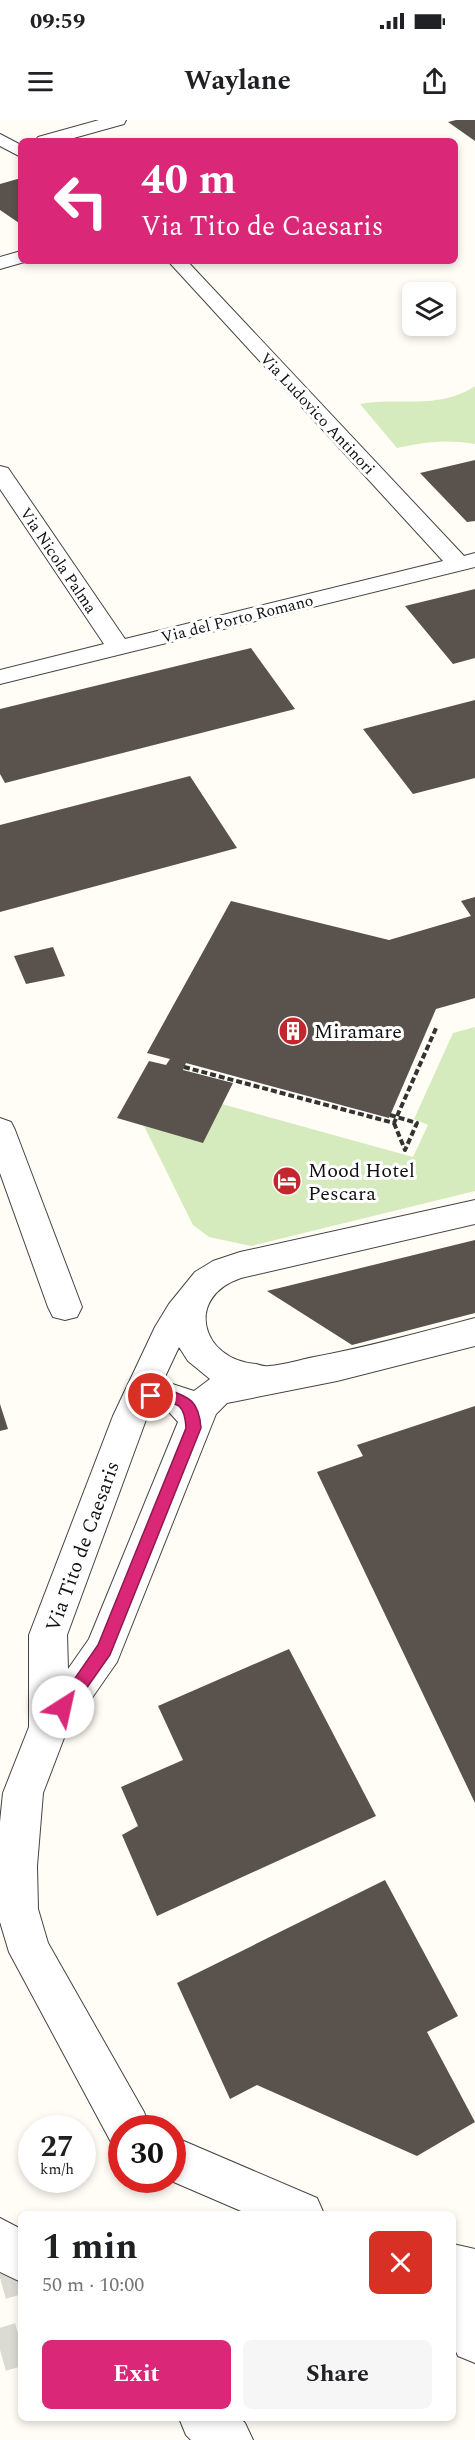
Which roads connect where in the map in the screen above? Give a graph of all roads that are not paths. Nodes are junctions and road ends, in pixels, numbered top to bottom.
1 (118, 120) edge
2 (55, 138) edge
3 (18, 258) edge
4 (0, 263) edge
5 (180, 264) edge
6 (0, 473) edge
7 (467, 562) edge
8 (117, 647) junction
9 (0, 676) edge
10 (0, 1130) edge
11 (475, 1212) edge
12 (195, 1296) junction
13 (65, 1307) dead end
14 (475, 1332) edge
15 (279, 1378) junction
16 (136, 1406) junction
17 (194, 1420) junction
18 (50, 1727) junction
19 (8, 1789) edge
20 (121, 2115) edge
21 (186, 2164) edge
22 (294, 2211) edge
23 (0, 2241) edge
24 (18, 2256) edge
25 (456, 2268) edge
26 (475, 2272) edge
27 (456, 2306) edge
28 (475, 2339) edge
29 (206, 2421) edge
30 (228, 2440) edge

1 - 2 street
3 - 4 street
5 - 7 street, Via Ludovico Antinori
6 - 8 street, Via Nicola Palma
7 - 8 street, Via del Porto Romano
8 - 9 street, Via del Porto Romano
10 - 13 street
11 - 12 street, Via Tito de Caesaris
12 - 15 street, Via Tito de Caesaris
12 - 16 street, Via Tito de Caesaris
14 - 15 street, Via Tito de Caesaris
15 - 17 street, Via Tito de Caesaris
16 - 17 street
16 - 18 street, Via Tito de Caesaris
17 - 18 street, Via Tito de Caesaris
18 - 19 street, Via Tito de Caesaris
19 - 20 street, Via Tito de Caesaris
21 - 22 street
23 - 24 street
25 - 26 street
27 - 28 street
29 - 30 street

